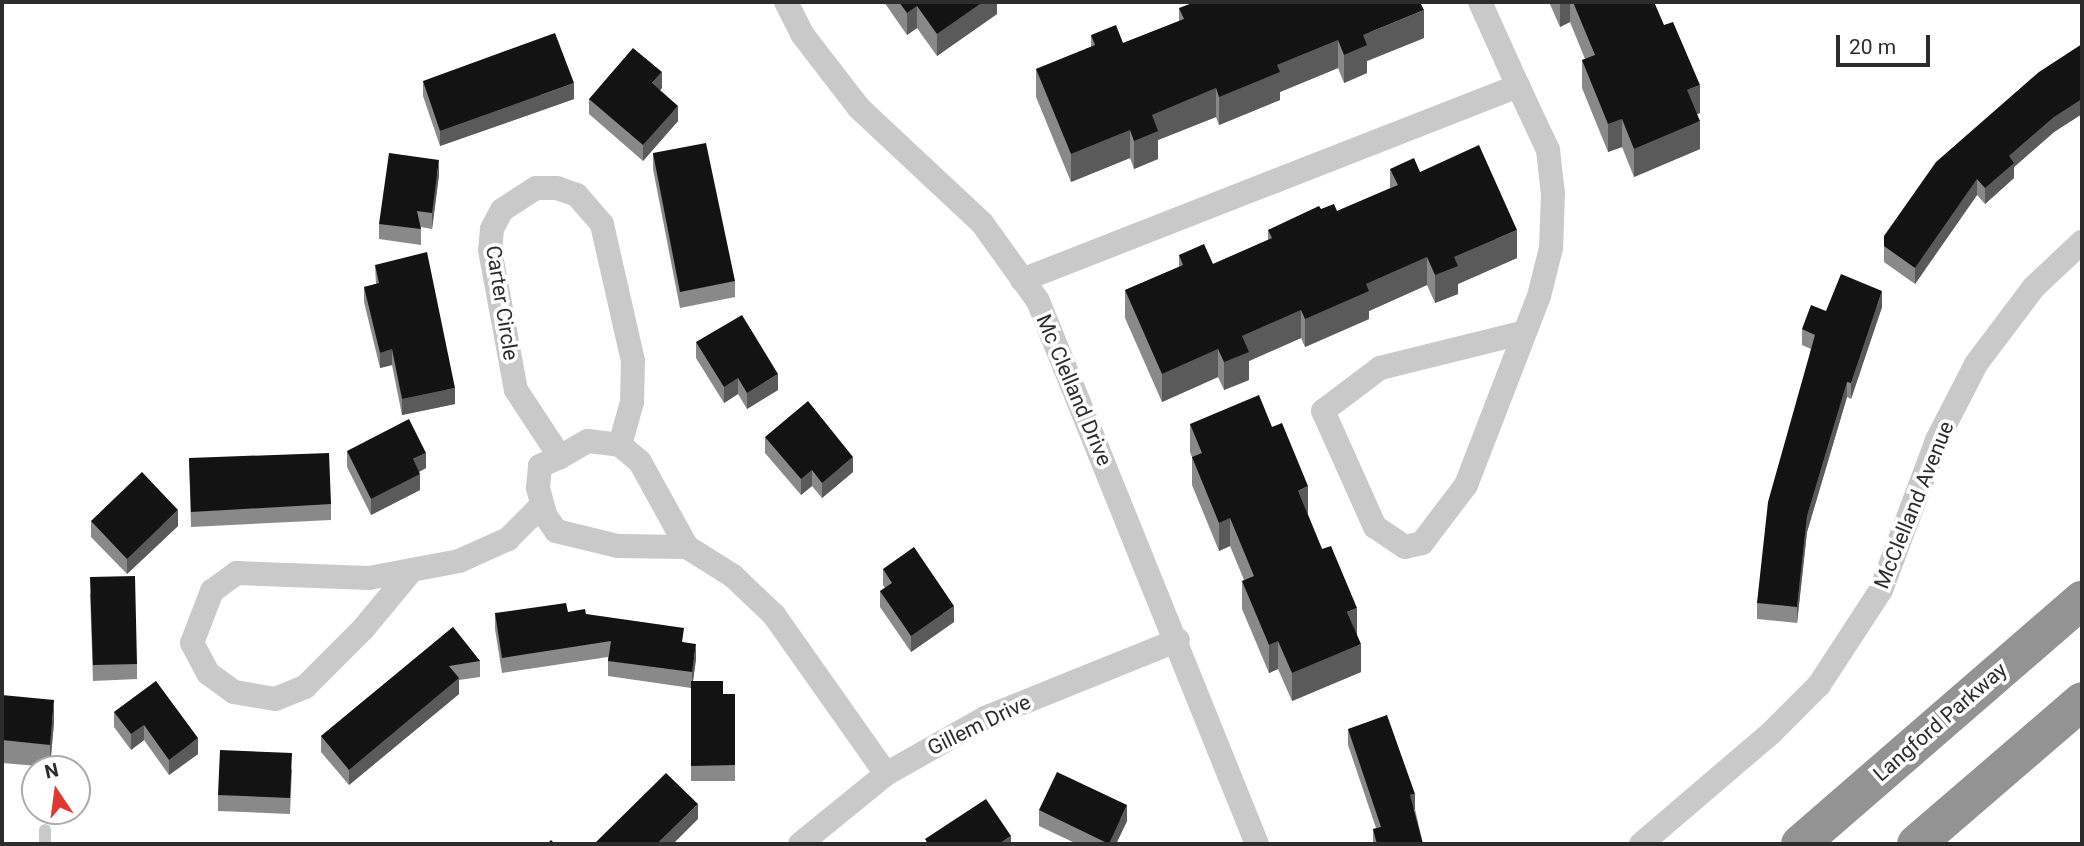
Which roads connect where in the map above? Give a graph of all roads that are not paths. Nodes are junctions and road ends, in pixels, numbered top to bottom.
1 (786, 2) edge
2 (1480, 2) edge
3 (1518, 86) junction
4 (2082, 242) edge
5 (1022, 280) junction
6 (1525, 332) junction
7 (620, 445) junction
8 (560, 457) junction
9 (542, 505) junction
10 (687, 547) junction
11 (412, 570) junction
12 (2082, 600) edge
13 (1178, 640) junction
14 (2082, 701) edge
15 (886, 774) junction
16 (45, 830) dead end
17 (45, 844) edge
18 (800, 844) edge
19 (1256, 844) edge
20 (1641, 844) edge
21 (1800, 844) edge
22 (1916, 844) edge

1 - 5 street, Mc Clelland Drive
2 - 3 street
3 - 5 street
3 - 6 street
4 - 20 street, McClelland Avenue
5 - 13 street, Mc Clelland Drive
6 - 6 street
7 - 8 street
7 - 8 street, Carter Circle
7 - 10 street
8 - 9 street
9 - 10 street
9 - 11 street
10 - 15 street
11 - 11 street
12 - 21 highway, Langford Parkway
13 - 15 street, Gillem Drive
13 - 19 street, Mc Clelland Drive
14 - 22 highway
15 - 18 street, Gillem Drive
16 - 17 lane

